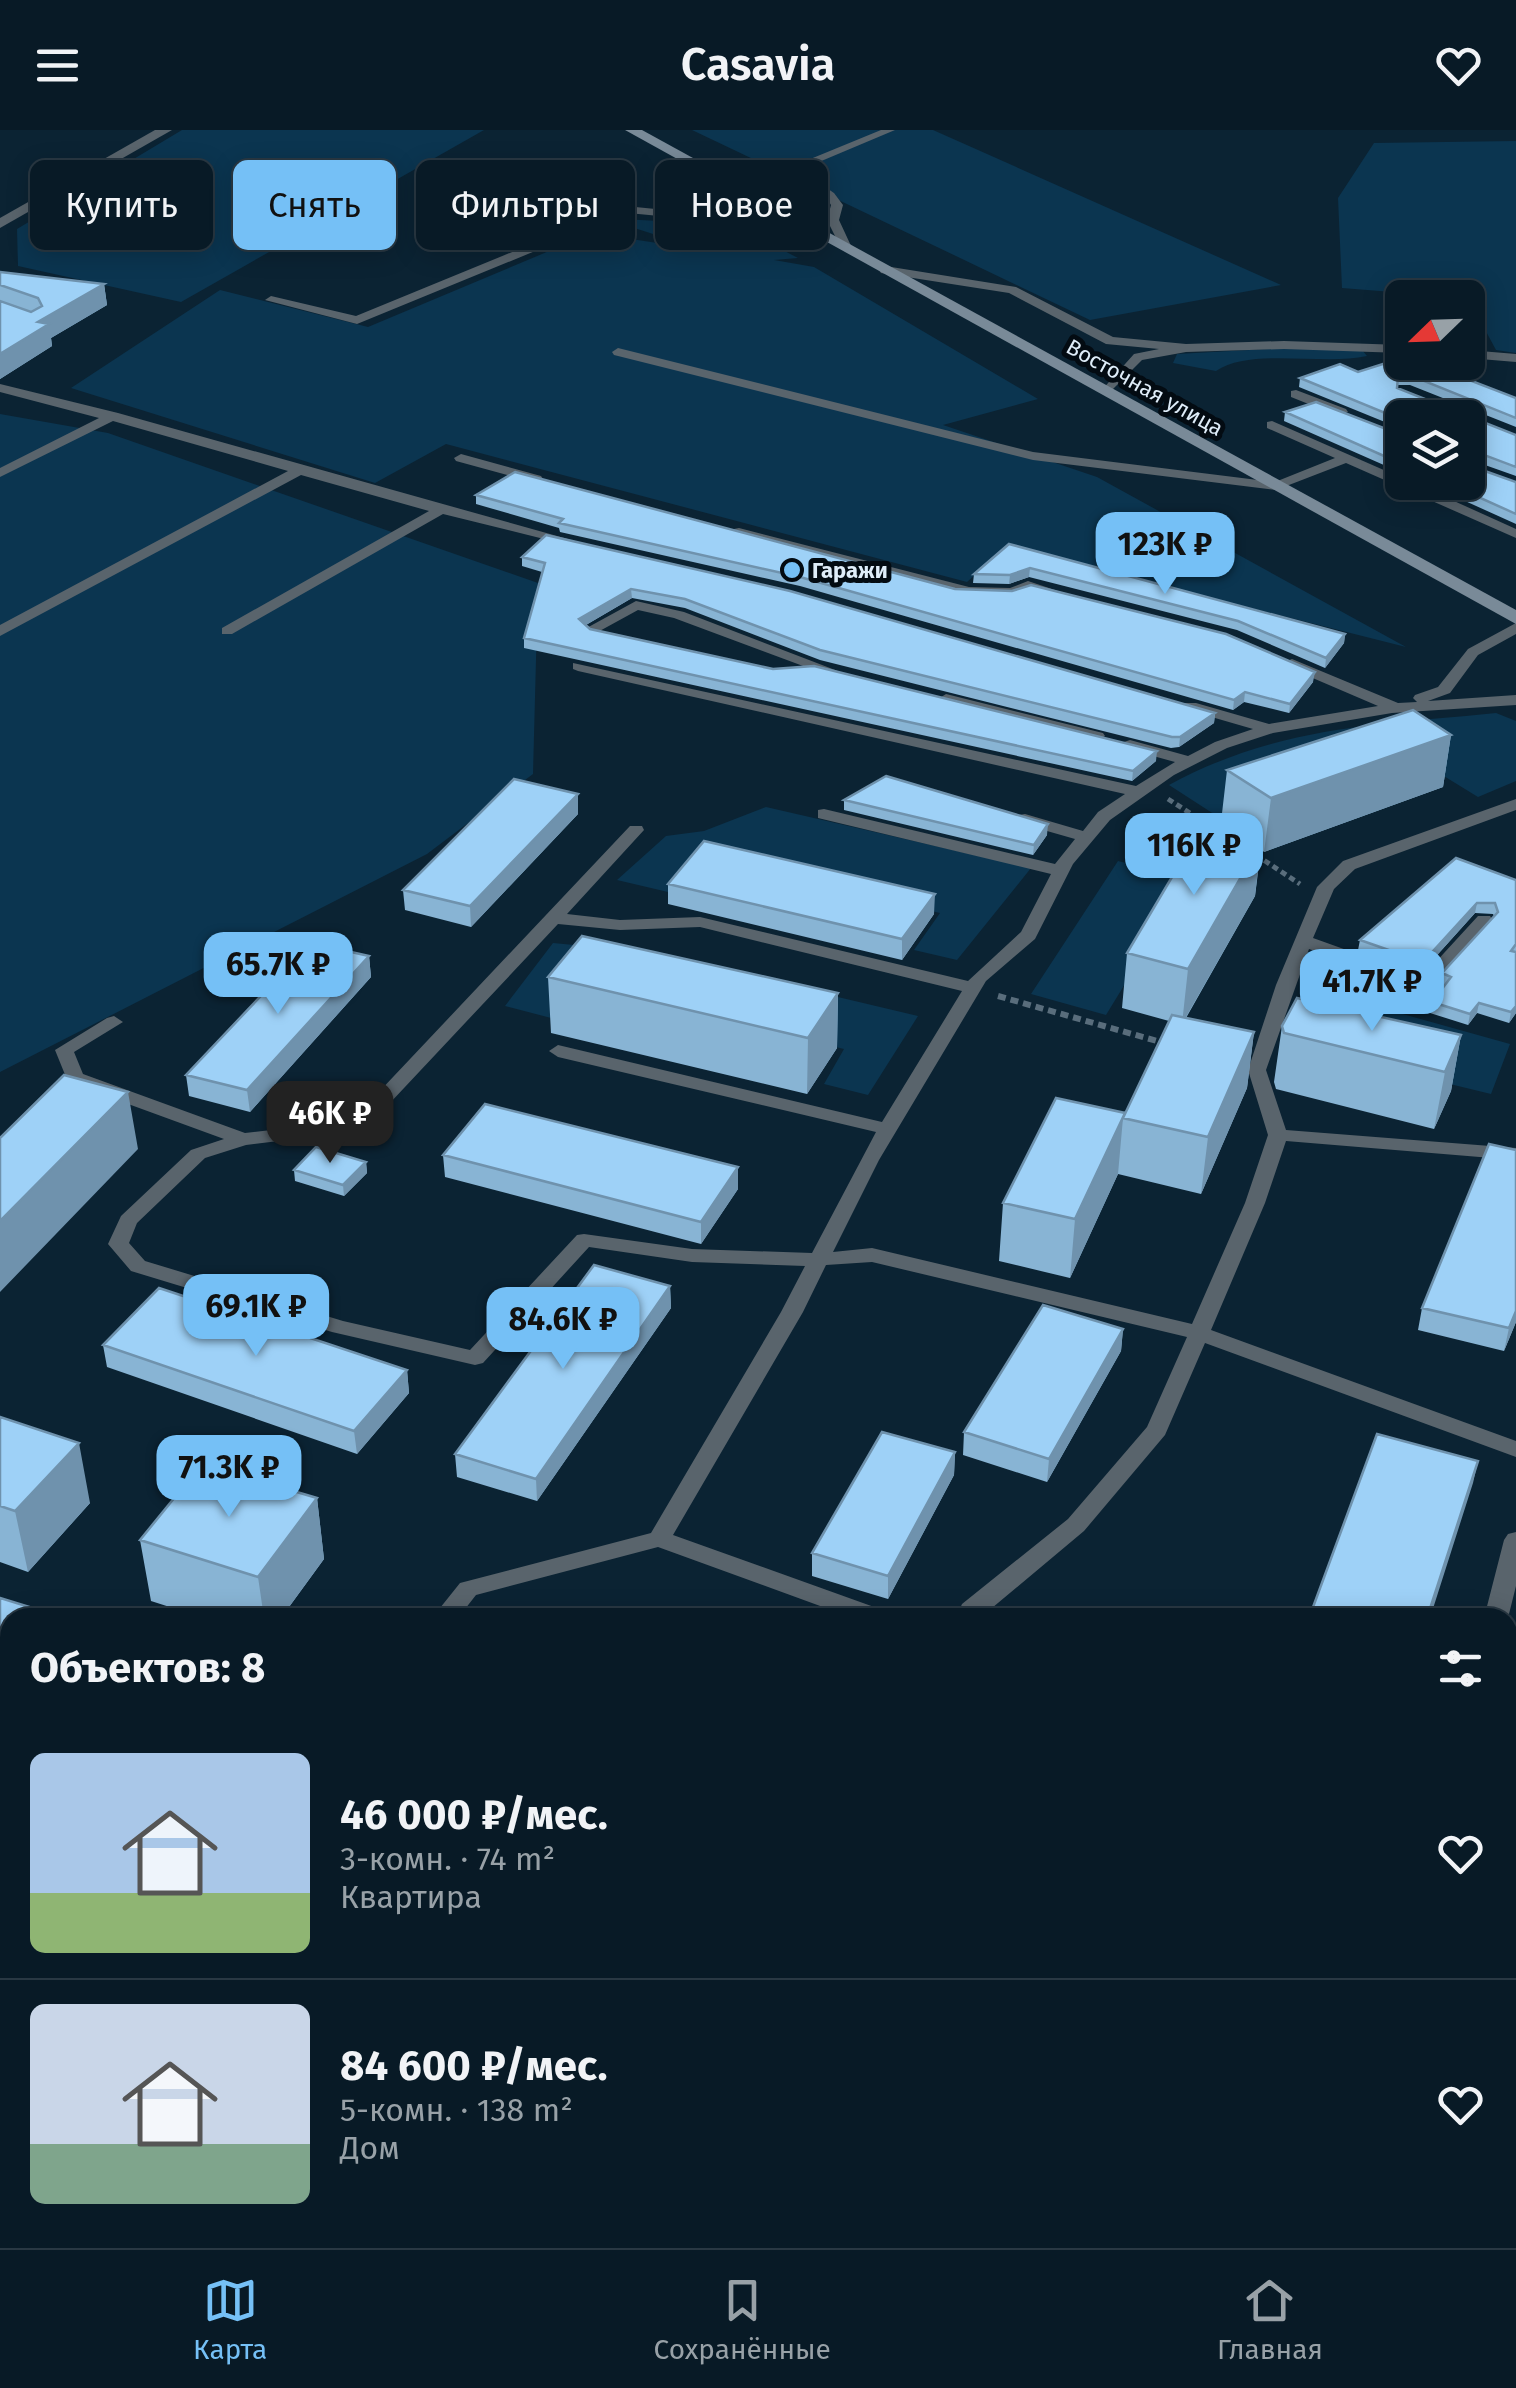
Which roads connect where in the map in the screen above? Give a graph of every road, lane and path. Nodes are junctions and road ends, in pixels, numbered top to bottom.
1 (165, 130) edge
2 (632, 130) edge
3 (890, 130) edge
4 (686, 160) edge
5 (0, 224) edge
6 (828, 238) edge
7 (846, 248) junction
8 (527, 250) edge
9 (885, 270) junction
10 (270, 300) dead end
11 (1186, 348) junction
12 (1385, 348) edge
13 (618, 352) dead end
14 (1485, 355) edge
15 (1516, 358) edge
16 (0, 388) edge
17 (1106, 392) junction
18 (1296, 394) dead end
19 (113, 416) junction
20 (1349, 416) edge
21 (1272, 425) dead end
22 (461, 458) dead end
23 (1347, 458) junction
24 (298, 471) junction
25 (0, 472) edge
26 (554, 484) edge
27 (1276, 486) junction
28 (438, 512) junction
29 (720, 528) edge
30 (1516, 534) edge
31 (590, 546) edge
32 (1065, 595) edge
33 (1516, 618) edge
34 (1516, 628) edge
35 (0, 631) edge
36 (227, 631) dead end
37 (622, 638) edge
38 (1284, 660) edge
39 (578, 666) dead end
40 (814, 668) junction
41 (774, 670) edge
42 (851, 677) edge
43 (921, 694) edge
44 (1516, 700) edge
45 (1175, 702) edge
46 (1392, 708) junction
47 (1270, 729) junction
48 (1188, 761) junction
49 (1144, 789) junction
50 (1516, 804) edge
51 (824, 814) dead end
52 (1014, 816) edge
53 (636, 830) dead end
54 (1086, 837) junction
55 (1228, 837) edge
56 (1243, 847) edge
57 (1061, 871) junction
58 (1322, 898) junction
59 (554, 918) junction
60 (1484, 920) edge
61 (1304, 941) junction
62 (972, 988) junction
63 (114, 1022) dead end
64 (1181, 1048) edge
65 (558, 1051) dead end
66 (888, 1129) junction
67 (1278, 1135) junction
68 (242, 1139) junction
69 (1516, 1154) edge
70 (818, 1261) junction
71 (1199, 1333) junction
72 (1516, 1450) edge
73 (659, 1539) junction
74 (1516, 1540) edge
75 (1512, 1575) edge
76 (452, 1608) edge
77 (852, 1608) edge
78 (972, 1608) edge
79 (1500, 1608) edge

1 - 5 street
2 - 4 main road, Восточная улица
3 - 7 lane
6 - 7 main road, Восточная улица
7 - 9 main road, Восточная улица
8 - 10 lane
9 - 11 lane
9 - 17 main road, Восточная улица
11 - 12 lane
11 - 17 lane
13 - 27 lane
14 - 15 lane
16 - 19 lane
17 - 27 main road, Восточная улица
18 - 20 lane
19 - 24 lane
19 - 25 lane
21 - 23 lane
22 - 26 lane
23 - 27 lane
23 - 30 lane
24 - 28 lane
24 - 35 lane
27 - 33 main road, Восточная улица
28 - 31 lane
28 - 36 lane
29 - 32 lane
34 - 46 lane
37 - 40 lane
38 - 46 lane
39 - 49 lane
40 - 41 lane
40 - 42 lane
43 - 48 lane
44 - 46 lane
45 - 47 lane
46 - 47 lane
47 - 48 lane
48 - 49 lane
49 - 54 lane
49 - 55 path
50 - 58 lane
51 - 57 lane
52 - 54 lane
53 - 59 lane
54 - 57 lane
56 - 58 path
57 - 62 lane
58 - 61 lane
59 - 62 lane
59 - 68 lane
60 - 61 lane
61 - 67 lane
62 - 64 path
62 - 66 lane
63 - 68 lane
65 - 66 lane
66 - 70 lane
67 - 69 lane
67 - 71 lane
68 - 70 lane
70 - 71 lane
70 - 73 lane
71 - 72 lane
71 - 78 lane
73 - 76 lane
73 - 77 lane
74 - 75 lane
75 - 79 lane

